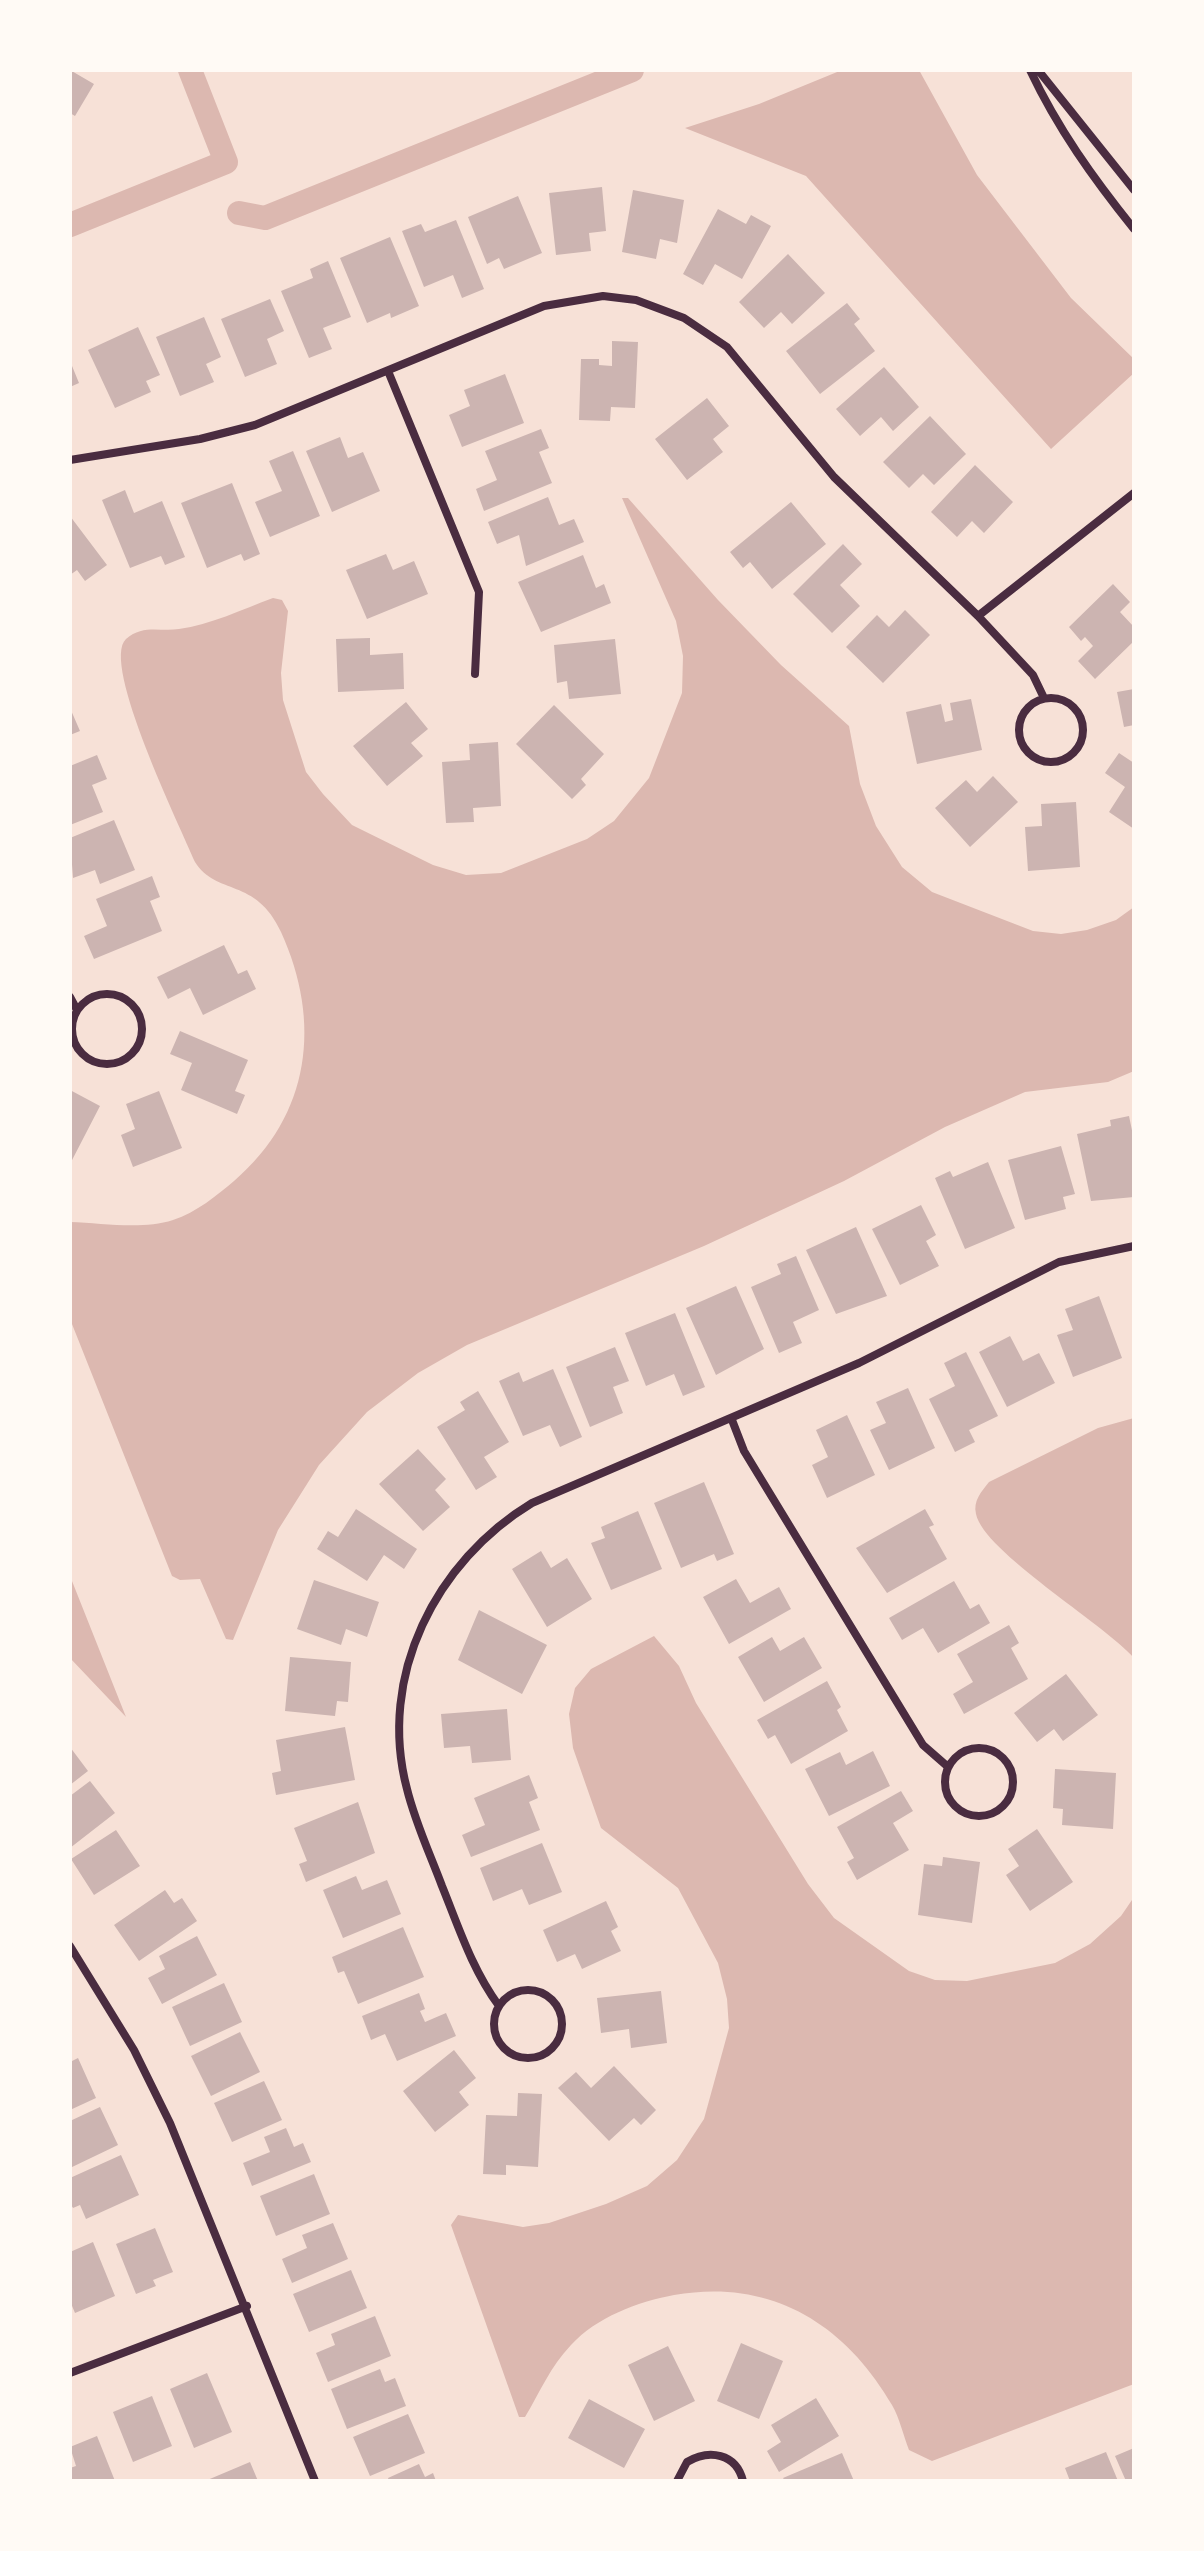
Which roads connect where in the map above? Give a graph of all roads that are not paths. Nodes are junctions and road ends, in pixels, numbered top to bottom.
1 (1030, 70) edge
2 (1038, 70) edge
3 (1134, 190) edge
4 (1134, 229) edge
5 (388, 371) junction
6 (70, 460) edge
7 (1134, 493) edge
8 (978, 616) junction
9 (475, 674) dead end
10 (1044, 698) junction
11 (70, 997) edge
12 (77, 1010) junction
13 (1134, 1246) edge
14 (732, 1420) junction
15 (947, 1766) junction
16 (70, 1946) edge
17 (499, 2006) junction
18 (247, 2306) junction
19 (70, 2373) edge
20 (315, 2481) edge
21 (677, 2481) edge
22 (743, 2481) edge

1 - 4 street
2 - 3 street
5 - 6 street
5 - 8 street
5 - 9 street
7 - 8 street
8 - 10 street
10 - 10 street
11 - 12 street
12 - 12 street
13 - 14 street
14 - 15 street
14 - 17 street
15 - 15 street
16 - 18 street
17 - 17 street
18 - 19 street
18 - 20 street
21 - 22 street

